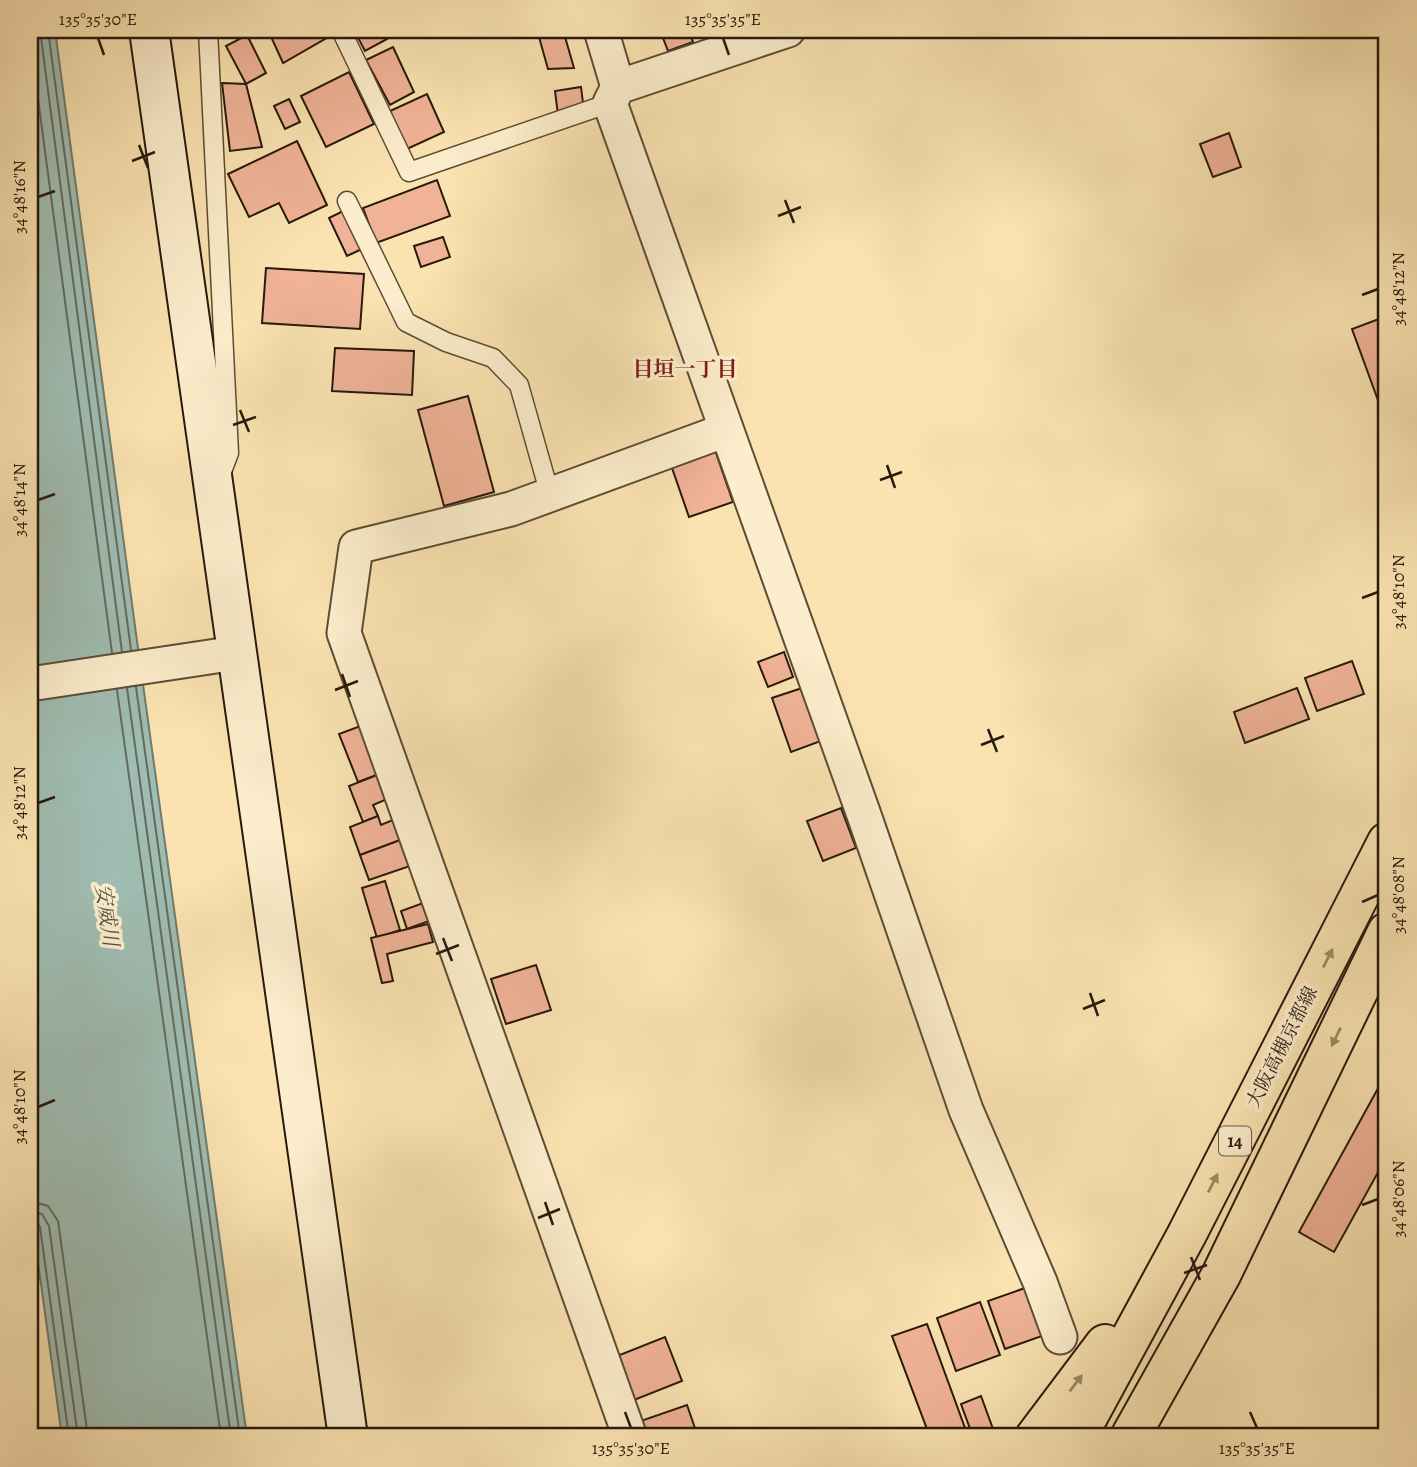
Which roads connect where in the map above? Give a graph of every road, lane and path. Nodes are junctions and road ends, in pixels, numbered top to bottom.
1 (149, 30) edge
2 (208, 30) edge
3 (341, 30) edge
4 (601, 30) edge
5 (788, 30) edge
6 (614, 95) junction
7 (347, 201) dead end
8 (726, 430) junction
9 (213, 493) junction
10 (550, 495) junction
11 (236, 653) junction
12 (30, 684) edge
13 (1387, 842) edge
14 (1387, 932) edge
15 (1187, 1234) junction
16 (1221, 1275) junction
17 (1060, 1337) dead end
18 (348, 1437) edge
19 (630, 1437) edge
20 (1035, 1437) edge
21 (1077, 1437) edge
22 (1130, 1437) edge
23 (1154, 1437) edge

1 - 9 street
2 - 9 lane
3 - 6 lane
4 - 6 street
5 - 6 street
6 - 8 street
7 - 10 lane
8 - 10 street
8 - 17 street
9 - 11 street
10 - 19 street
11 - 12 street
11 - 18 street
15 -> 13 main road, 大阪高槻京都線 / 14
14 -> 16 main road, 14
20 -> 15 main road
15 - 21 main road, 大阪高槻京都線 / 14
16 - 22 main road, 14
16 - 23 main road

